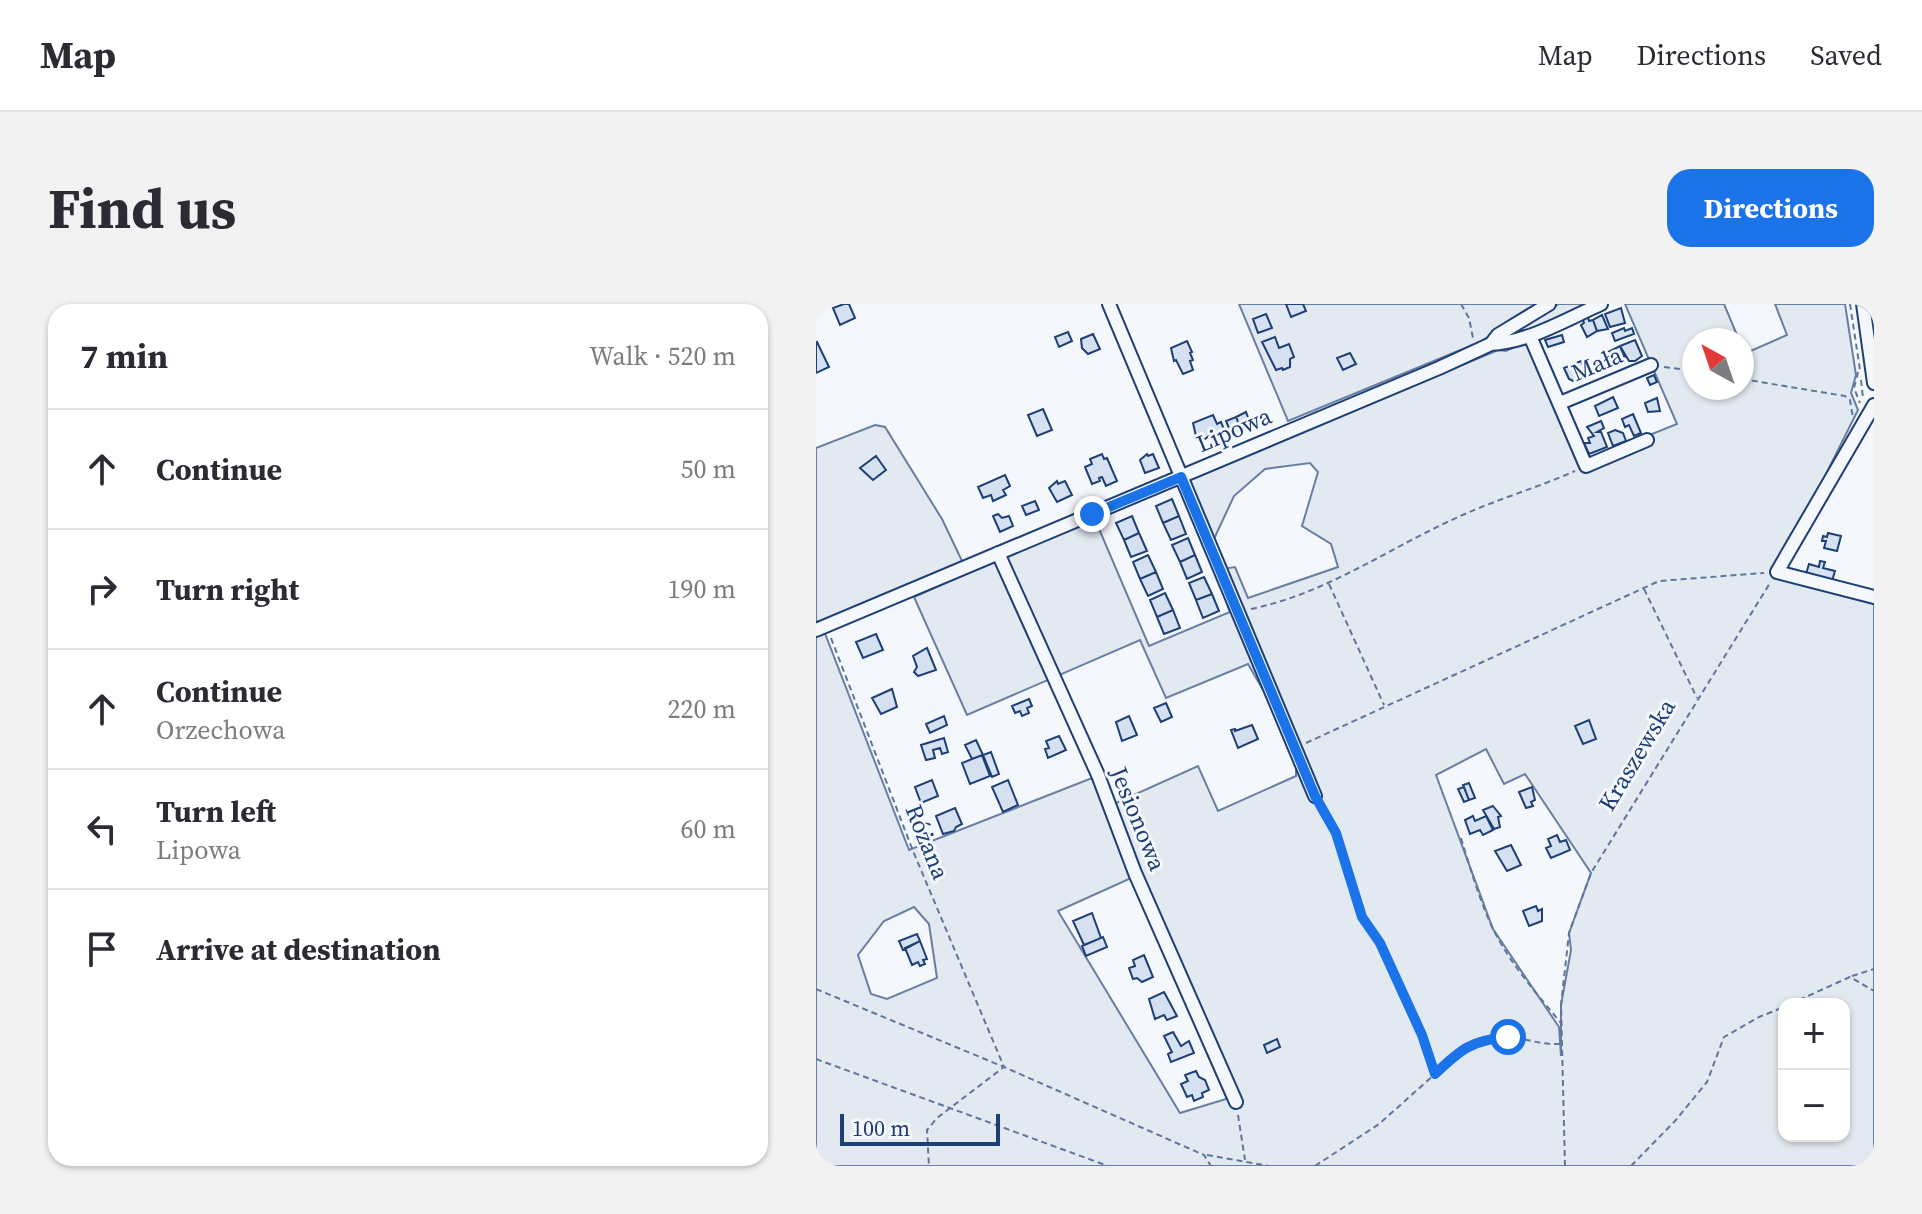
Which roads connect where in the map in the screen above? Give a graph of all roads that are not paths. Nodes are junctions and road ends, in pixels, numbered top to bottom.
1 (1109, 304) edge
2 (1549, 304) edge
3 (1601, 304) edge
4 (1863, 304) edge
5 (1530, 336) junction
6 (1491, 344) junction
7 (1651, 365) road end
8 (1874, 383) edge
9 (1560, 403) junction
10 (1866, 406) edge
11 (1647, 440) dead end
12 (1181, 477) junction
13 (998, 553) junction
14 (1874, 597) edge
15 (821, 628) edge
16 (1315, 796) road end
17 (1236, 1102) road end

1 - 12 street
2 - 6 street, Lipowa
3 - 5 street, Lipowa
4 - 8 street
5 - 6 street, Lipowa
5 - 9 street
6 - 12 street, Lipowa
7 - 9 street, Mała
9 - 11 street
10 - 14 street
12 - 13 street, Lipowa
12 - 16 street
13 - 15 street, Lipowa
13 - 17 street, Jesionowa

